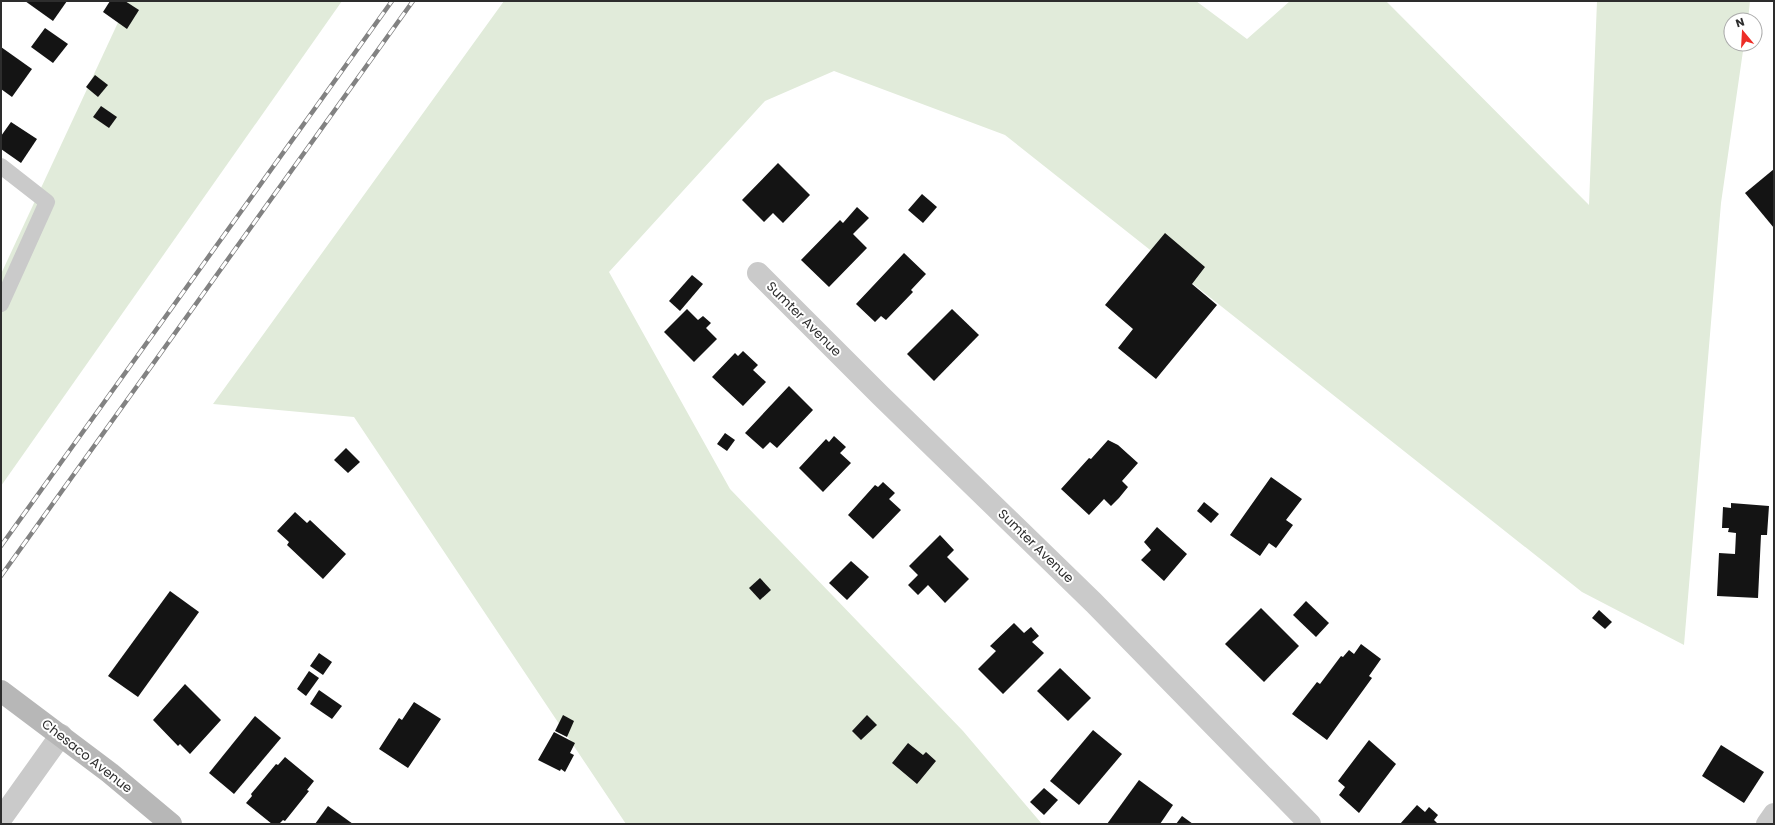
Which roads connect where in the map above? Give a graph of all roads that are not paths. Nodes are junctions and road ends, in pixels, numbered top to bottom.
1 (1, 166) edge
2 (758, 273) dead end
3 (1, 304) edge
4 (1, 690) edge
5 (61, 735) junction
6 (1774, 814) edge
7 (1, 819) edge
8 (171, 824) edge
9 (1310, 824) edge
10 (1767, 824) edge

1 - 3 lane
2 - 9 street, Sumter Avenue
4 - 5 street, Chesaco Avenue
5 - 7 street
5 - 8 street, Chesaco Avenue
6 - 10 street

